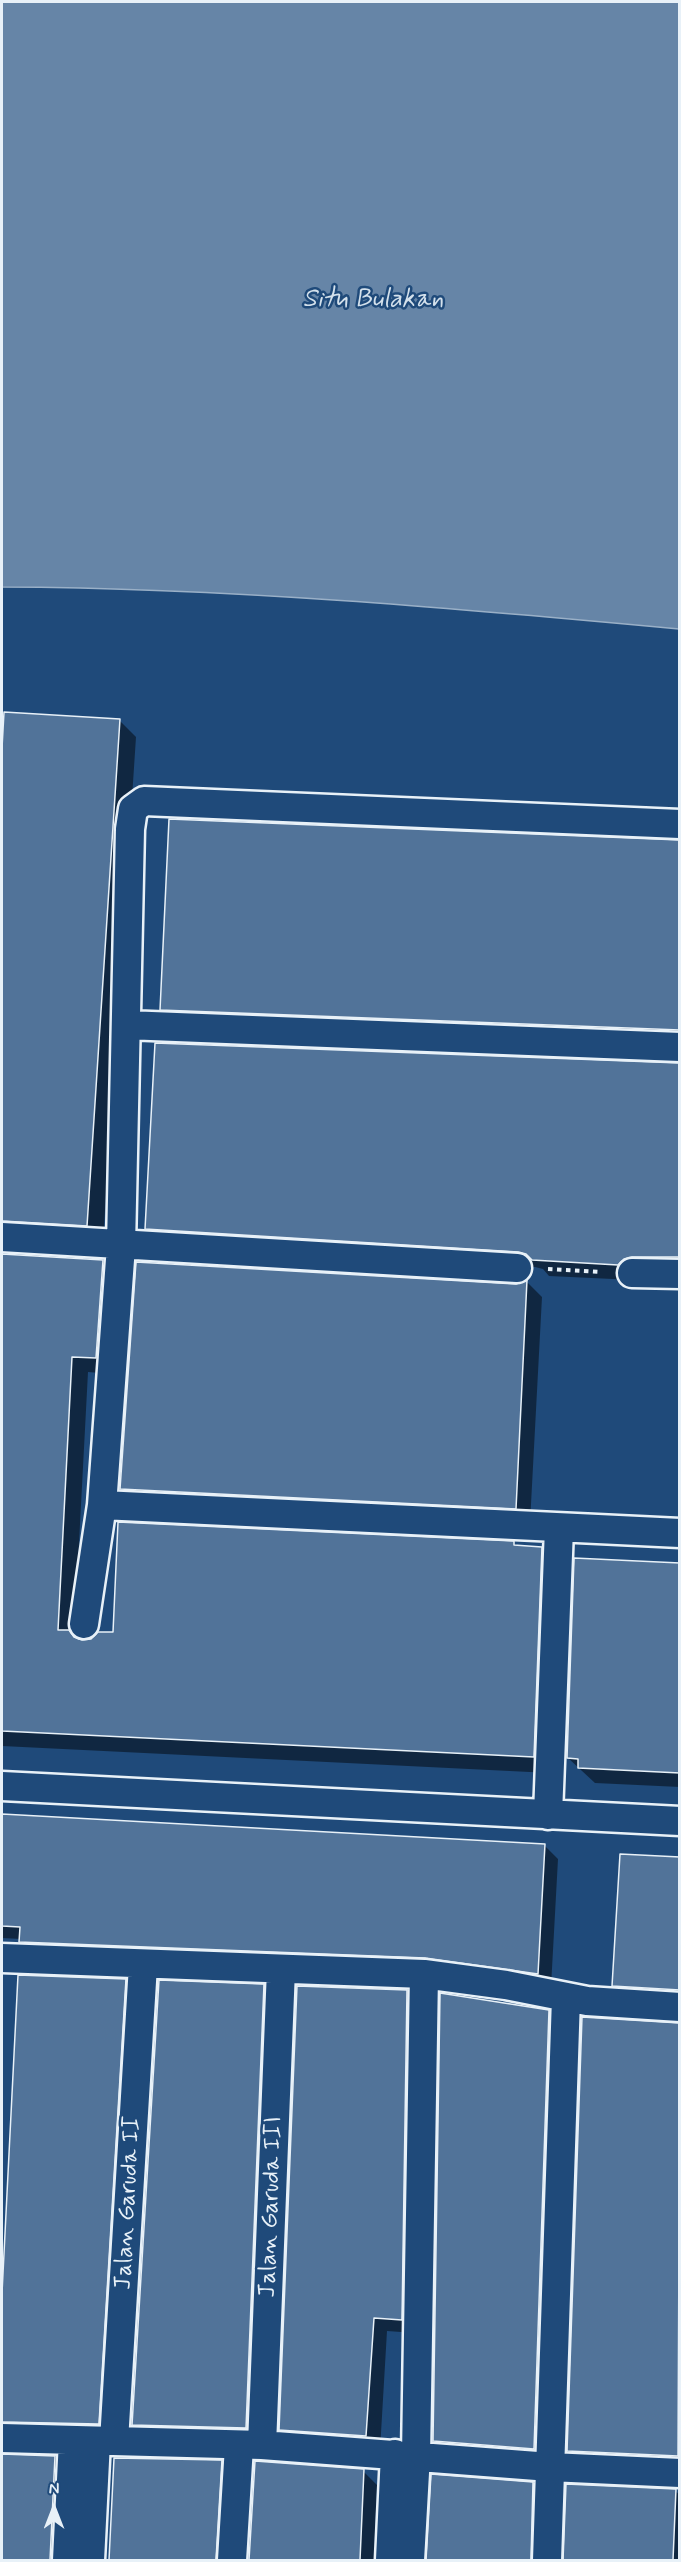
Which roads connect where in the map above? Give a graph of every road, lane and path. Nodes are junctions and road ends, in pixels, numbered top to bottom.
1 (680, 824) edge
2 (126, 1025) junction
3 (680, 1047) edge
4 (2, 1237) edge
5 (121, 1246) junction
6 (517, 1268) joint
7 (632, 1272) joint
8 (680, 1274) edge
9 (102, 1505) junction
10 (560, 1527) junction
11 (680, 1533) edge
12 (84, 1624) dead end
13 (2, 1786) edge
14 (548, 1815) junction
15 (680, 1821) edge
16 (2, 1958) edge
17 (143, 1965) junction
18 (281, 1969) junction
19 (424, 1974) junction
20 (566, 1998) junction
21 (680, 2007) edge
22 (2, 2438) edge
23 (94, 2441) junction
24 (250, 2445) junction
25 (406, 2455) junction
26 (550, 2467) junction
27 (680, 2473) edge
28 (67, 2560) edge
29 (90, 2560) edge
30 (232, 2560) edge
31 (390, 2560) edge
32 (410, 2560) edge
33 (547, 2560) edge

1 - 2 street
2 - 3 street
2 - 5 street
4 - 5 street
5 - 6 street
5 - 9 street
6 - 7 path
7 - 8 street
9 - 10 street
9 - 12 street
10 - 11 street
10 - 14 street
13 - 14 street
14 - 15 street
16 - 17 street
17 - 18 street
17 - 23 street, Jalan Garuda II
18 - 19 street
18 - 24 street, Jalan Garuda III
19 - 20 street
19 - 25 street
20 - 21 street
20 - 26 street
22 - 23 street
23 - 24 street
23 - 28 street
23 - 29 street
24 - 25 street
24 - 30 street, Jalan Garuda III
25 - 26 street
25 - 31 street
25 - 32 street
26 - 27 street
26 - 33 street

